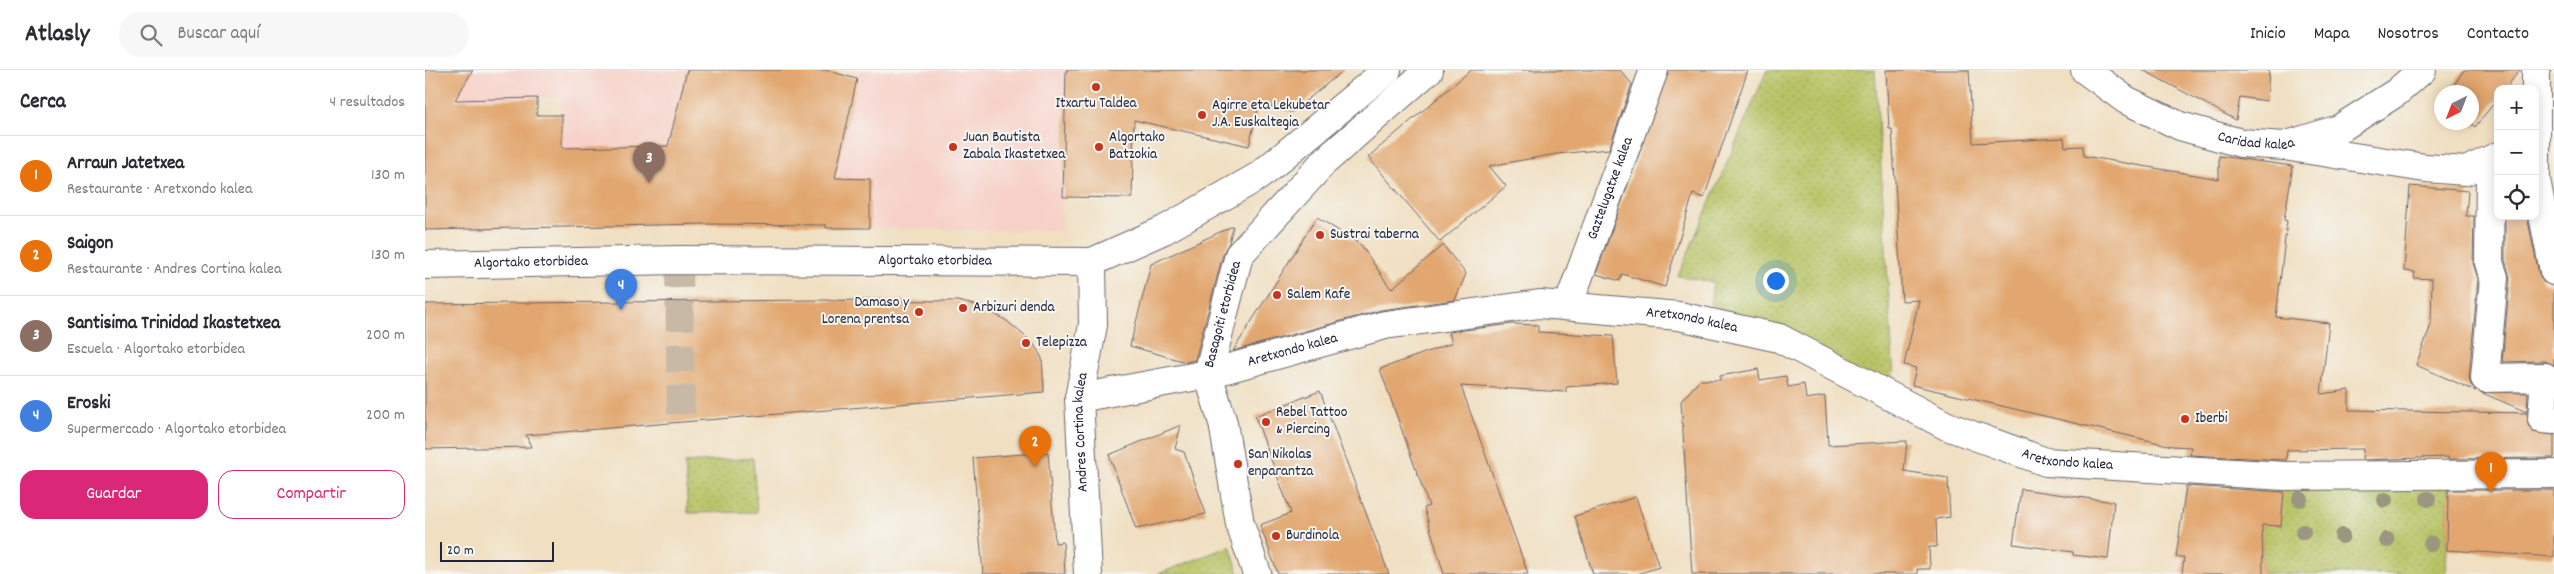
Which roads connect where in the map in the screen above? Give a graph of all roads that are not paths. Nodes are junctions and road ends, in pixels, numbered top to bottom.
1 (1387, 70) edge
2 (1429, 70) edge
3 (1654, 70) edge
4 (2085, 70) edge
5 (2422, 70) edge
6 (2539, 76) edge
7 (2284, 146) junction
8 (2488, 171) edge
9 (2536, 175) edge
10 (2539, 195) edge
11 (1092, 262) junction
12 (425, 265) edge
13 (2554, 271) edge
14 (1568, 306) junction
15 (1208, 374) junction
16 (1079, 398) junction
17 (2554, 420) edge
18 (2554, 474) edge
19 (1088, 574) edge
20 (1257, 574) edge

1 - 11 street, Algortako etorbidea
2 - 15 street, Basagoiti etorbidea
3 - 14 street, Gaztelugatxe kalea
4 - 7 street, Caridad kalea
5 - 7 street, Caridad kalea
6 - 9 street
7 - 8 street
8 - 17 street
10 - 13 street
11 - 12 street, Algortako etorbidea
11 - 16 street, Andres Cortina kalea
14 - 15 street, Aretxondo kalea
14 - 18 street, Aretxondo kalea
15 - 16 street, Aretxondo kalea
15 - 20 street, Basagoiti etorbidea
16 - 19 street, Andres Cortina kalea

